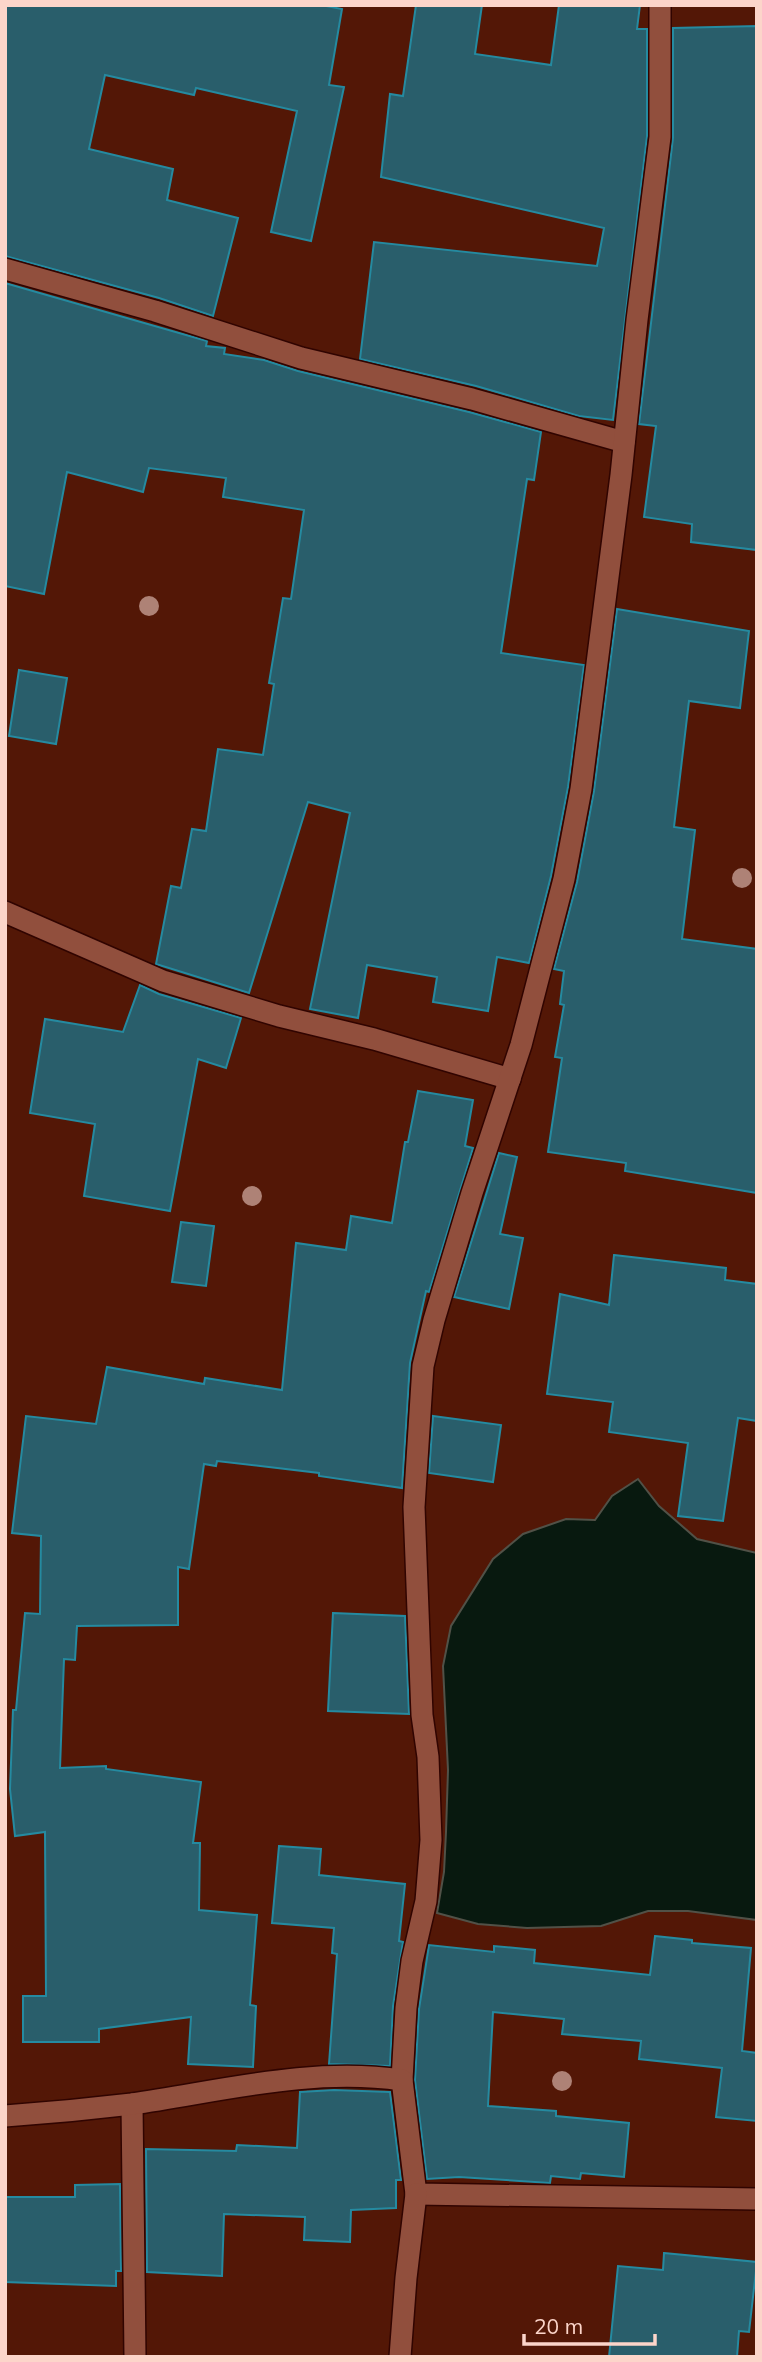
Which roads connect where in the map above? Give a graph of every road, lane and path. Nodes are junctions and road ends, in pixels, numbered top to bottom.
1 (660, 5) edge
2 (5, 269) edge
3 (624, 442) junction
4 (5, 912) edge
5 (510, 1079) junction
6 (402, 2080) junction
7 (132, 2104) junction
8 (5, 2116) edge
9 (416, 2194) junction
10 (757, 2199) edge
11 (135, 2357) edge
12 (400, 2357) edge

1 - 3 street
2 - 3 street
3 - 5 street
4 - 5 street
5 - 6 street
6 - 7 street
6 - 9 street
7 - 8 street
7 - 11 street
9 - 10 street
9 - 12 street

